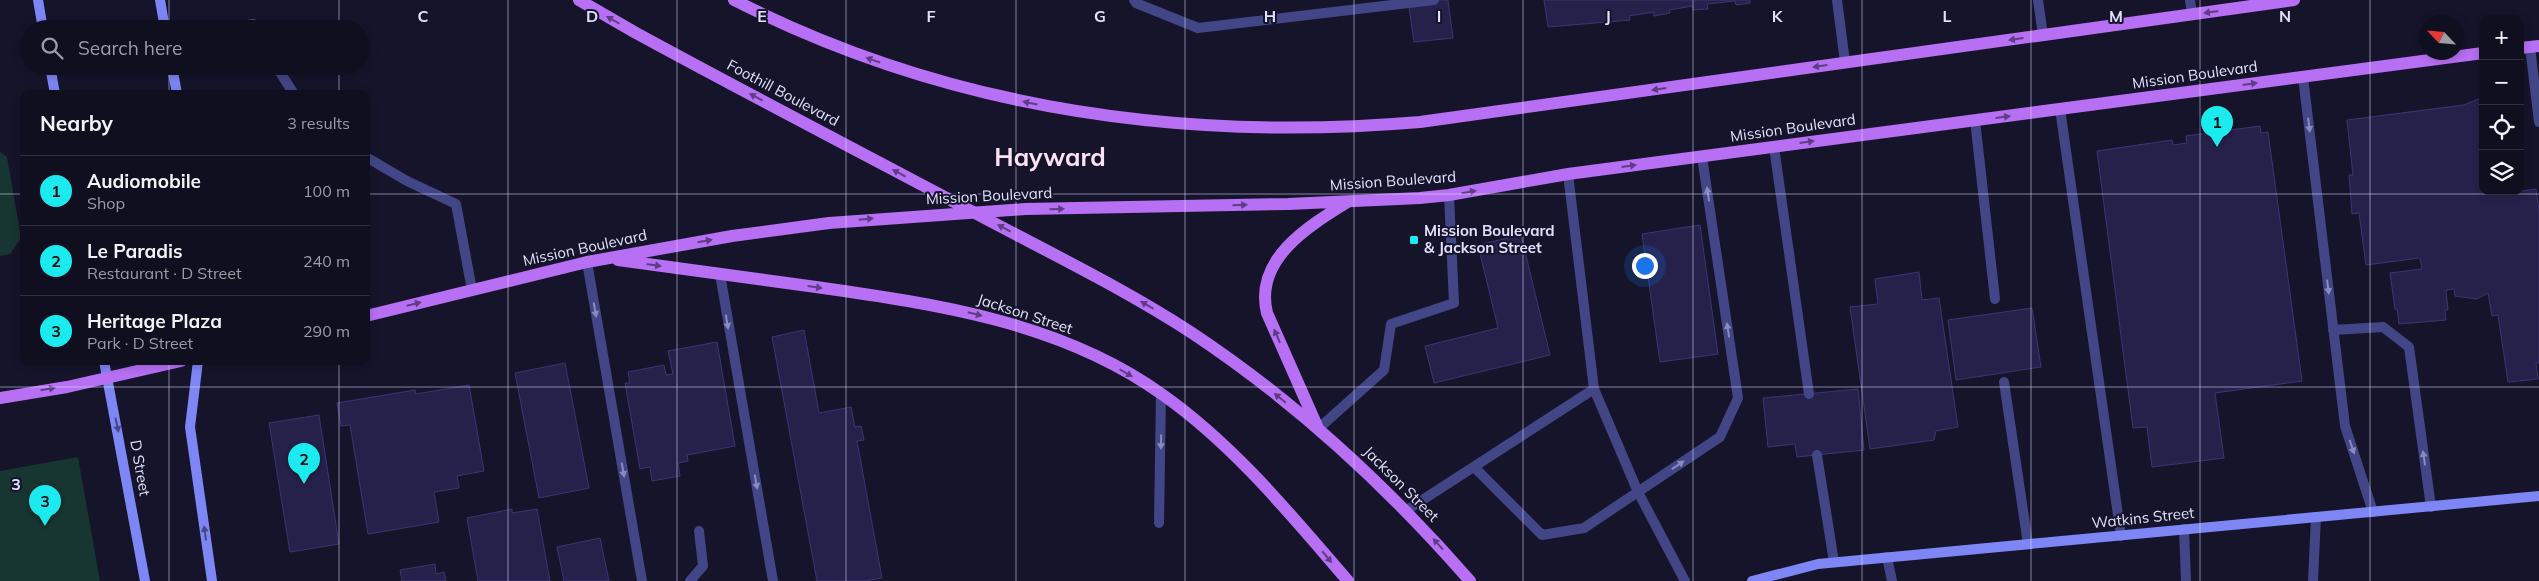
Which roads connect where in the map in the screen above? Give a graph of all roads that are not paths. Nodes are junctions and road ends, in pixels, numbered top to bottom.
1 (38, 0) edge
2 (160, 0) edge
3 (579, 0) edge
4 (734, 0) edge
5 (1134, 0) edge
6 (1434, 0) edge
7 (1837, 0) edge
8 (2038, 0) edge
9 (2190, 0) edge
10 (2294, 0) edge
11 (2192, 14) junction
12 (41, 20) edge
13 (163, 20) edge
14 (2043, 35) junction
15 (2530, 47) edge
16 (2479, 54) edge
17 (1845, 62) junction
18 (52, 75) edge
19 (174, 75) edge
20 (282, 75) edge
21 (2304, 77) junction
22 (54, 90) edge
23 (176, 90) edge
24 (291, 90) edge
25 (2060, 109) junction
26 (1975, 120) junction
27 (2539, 122) edge
28 (1774, 147) junction
29 (1702, 156) junction
30 (370, 160) edge
31 (1568, 174) junction
32 (1449, 195) junction
33 (1348, 201) junction
34 (973, 212) junction
35 (606, 259) junction
36 (587, 262) junction
37 (720, 274) junction
38 (472, 290) junction
39 (1995, 300) dead end
40 (370, 315) edge
41 (2333, 330) junction
42 (105, 365) edge
43 (164, 365) edge
44 (198, 365) edge
45 (107, 378) junction
46 (2004, 382) dead end
47 (1594, 389) junction
48 (1161, 393) junction
49 (1809, 394) dead end
50 (0, 398) edge
51 (1318, 429) junction
52 (1817, 455) dead end
53 (1474, 467) junction
54 (1638, 492) junction
55 (2539, 496) edge
56 (2431, 507) junction
57 (1407, 510) junction
58 (2373, 512) junction
59 (2316, 517) junction
60 (1159, 522) dead end
61 (2184, 529) junction
62 (700, 531) dead end
63 (2121, 536) junction
64 (2028, 544) junction
65 (1887, 557) junction
66 (1834, 562) junction
67 (145, 581) edge
68 (212, 581) edge
69 (642, 581) edge
70 (690, 581) edge
71 (774, 581) edge
72 (1348, 581) edge
73 (1470, 581) edge
74 (1685, 581) edge
75 (1752, 581) edge
76 (1892, 581) edge
77 (2186, 581) edge
78 (2313, 581) edge

1 - 12 street
2 - 13 street
34 -> 3 main road, Foothill Boulevard
17 -> 4 main road
5 - 6 lane
7 - 17 lane
8 - 14 lane
9 - 11 lane
10 -> 11 main road
11 - 14 main road
14 -> 17 main road
15 - 27 lane
16 - 21 main road, Mission Boulevard
18 - 22 street
19 - 23 street
20 - 24 lane
25 -> 21 main road, Mission Boulevard
21 -> 41 lane
26 -> 25 main road, Mission Boulevard
25 - 63 lane
28 -> 26 main road, Mission Boulevard
26 - 39 lane
28 - 29 main road, Mission Boulevard
28 - 49 lane
31 -> 29 main road, Mission Boulevard
54 -> 29 lane
30 - 38 lane
32 -> 31 main road, Mission Boulevard
31 - 47 lane
32 - 33 main road, Mission Boulevard
32 - 51 lane
34 -> 33 main road, Mission Boulevard
51 -> 33 main road
35 -> 34 main road, Mission Boulevard
51 -> 34 main road, Jackson Street
35 - 36 main road, Mission Boulevard
35 -> 37 main road, Jackson Street
36 - 38 main road, Mission Boulevard
36 -> 69 lane
37 -> 48 main road, Jackson Street
37 -> 71 lane
40 -> 38 main road, Mission Boulevard
56 -> 41 lane
41 -> 58 lane
42 - 45 street, D Street
43 - 45 main road
68 -> 44 street
50 -> 45 main road
45 -> 67 street, D Street
46 - 64 lane
47 - 53 lane
47 - 54 lane
48 -> 60 lane
48 -> 72 main road, Jackson Street
51 - 57 main road, Jackson Street
52 - 66 lane
53 - 54 lane
53 - 57 lane
54 - 74 lane
55 - 56 street, Watkins Street
56 - 58 street, Watkins Street
73 -> 57 main road, Jackson Street
58 - 59 street, Watkins Street
59 - 61 street, Watkins Street
59 - 78 lane
61 - 63 street, Watkins Street
61 - 77 lane
62 - 70 lane
63 - 64 street, Watkins Street
64 - 65 street, Watkins Street
65 - 66 street, Watkins Street
65 - 76 lane
66 - 75 street, Watkins Street

